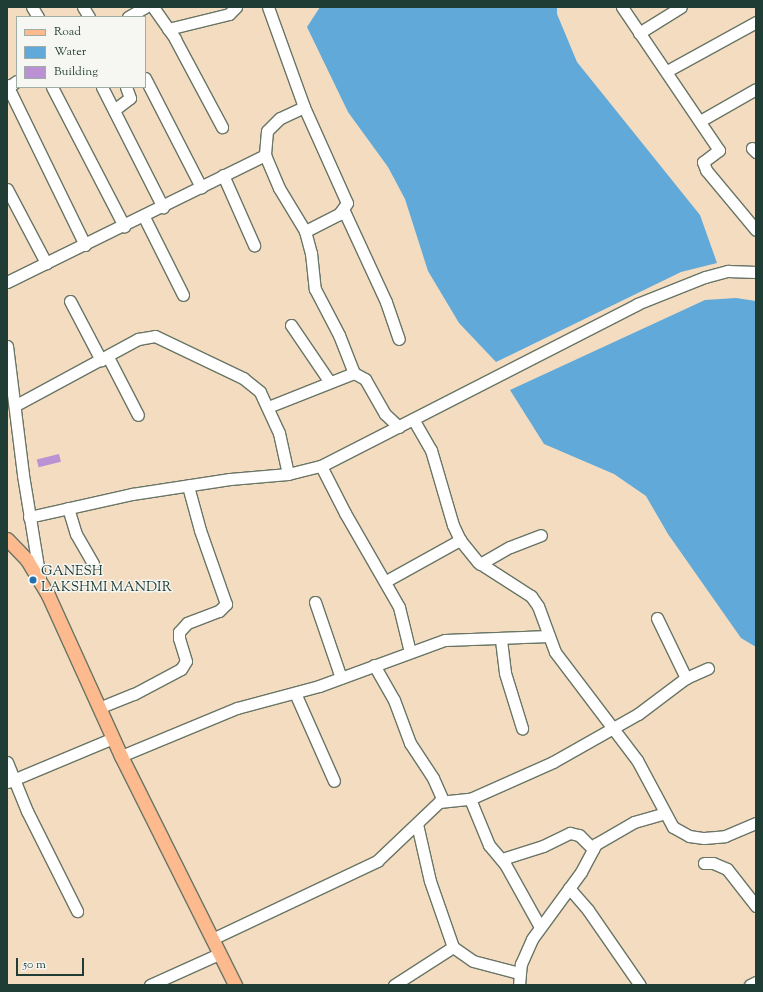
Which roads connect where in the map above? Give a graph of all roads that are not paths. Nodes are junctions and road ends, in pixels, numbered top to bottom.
1 (32, 7) edge
2 (83, 7) edge
3 (153, 7) edge
4 (236, 7) edge
5 (268, 7) edge
6 (622, 7) edge
7 (681, 7) edge
8 (140, 8) edge
9 (37, 16) edge
10 (88, 16) edge
11 (129, 16) edge
12 (756, 22) edge
13 (168, 29) junction
14 (639, 32) junction
15 (667, 71) junction
16 (146, 80) edge
17 (10, 85) edge
18 (53, 88) edge
19 (103, 88) edge
20 (126, 88) edge
21 (756, 89) edge
22 (304, 107) junction
23 (114, 110) junction
24 (700, 121) junction
25 (222, 127) dead end
26 (265, 155) junction
27 (223, 175) junction
28 (201, 187) junction
29 (7, 189) edge
30 (163, 207) junction
31 (344, 211) junction
32 (144, 217) junction
33 (124, 226) junction
34 (756, 230) edge
35 (305, 231) junction
36 (85, 245) junction
37 (254, 245) dead end
38 (46, 263) junction
39 (756, 272) edge
40 (7, 282) edge
41 (183, 295) dead end
42 (70, 301) dead end
43 (291, 325) dead end
44 (399, 339) dead end
45 (7, 346) edge
46 (105, 359) junction
47 (354, 373) junction
48 (329, 381) junction
49 (16, 405) junction
50 (268, 407) junction
51 (138, 415) dead end
52 (413, 419) junction
53 (399, 427) junction
54 (321, 466) junction
55 (288, 474) junction
56 (188, 486) junction
57 (68, 508) junction
58 (29, 517) junction
59 (541, 535) dead end
60 (7, 539) edge
61 (460, 540) junction
62 (93, 564) dead end
63 (480, 564) junction
64 (40, 580) junction
65 (386, 581) junction
66 (315, 602) dead end
67 (657, 618) dead end
68 (549, 636) junction
69 (501, 640) junction
70 (410, 652) junction
71 (374, 665) junction
72 (708, 668) dead end
73 (342, 678) junction
74 (686, 678) junction
75 (295, 693) junction
76 (101, 707) junction
77 (522, 728) dead end
78 (611, 728) junction
79 (113, 738) junction
80 (121, 756) junction
81 (7, 762) edge
82 (10, 780) edge
83 (334, 781) dead end
84 (470, 799) junction
85 (443, 800) junction
86 (665, 813) junction
87 (756, 823) edge
88 (417, 824) junction
89 (593, 849) junction
90 (502, 859) junction
91 (704, 863) dead end
92 (569, 888) junction
93 (756, 906) edge
94 (77, 911) dead end
95 (540, 927) junction
96 (212, 939) junction
97 (453, 947) junction
98 (219, 954) junction
99 (518, 973) junction
100 (756, 982) edge
101 (401, 983) edge
102 (150, 985) edge
103 (235, 985) edge
104 (519, 985) edge
105 (640, 985) edge
106 (750, 985) edge

1 - 9 street
2 - 10 street
3 - 13 street
4 - 13 street
5 - 22 street
6 - 14 street
7 - 14 street
8 - 11 street
12 - 15 street
13 - 25 street
14 - 15 street
15 - 24 street
16 - 28 street
17 - 36 street
18 - 33 street
19 - 23 street
20 - 23 street
21 - 24 street
22 - 26 street
22 - 31 street
23 - 30 street
24 - 34 street
26 - 27 street
26 - 35 street
27 - 28 street
27 - 37 street
28 - 30 street
29 - 38 street
30 - 32 street
31 - 35 street
31 - 44 street
32 - 33 street
32 - 41 street
33 - 36 street
35 - 47 street
36 - 38 street
38 - 40 street
39 - 52 street
42 - 46 street
43 - 48 street
45 - 49 street
46 - 49 street
46 - 50 street
46 - 51 street
47 - 48 street
47 - 53 street
48 - 50 street
49 - 58 street
50 - 55 street
52 - 53 street
52 - 61 street
53 - 54 street
54 - 55 street
54 - 65 street
55 - 56 street
56 - 57 street
56 - 76 street
57 - 58 street
57 - 62 street
58 - 64 street
59 - 63 street
60 - 64 main road
61 - 63 street
61 - 65 street
63 - 68 street
64 - 76 main road
65 - 70 street
66 - 73 street
67 - 74 street
68 - 69 street
68 - 78 street
69 - 70 street
69 - 77 street
70 - 71 street
71 - 73 street
71 - 85 street
72 - 74 street
73 - 75 street
74 - 78 street
75 - 80 street
75 - 83 street
76 - 79 main road
78 - 84 street
78 - 86 street
79 - 80 main road
79 - 82 street
80 - 96 main road
81 - 82 street
82 - 94 street
84 - 85 street
84 - 90 street
85 - 88 street
86 - 87 street
86 - 89 street
88 - 96 street
88 - 97 street
89 - 90 street
89 - 92 street
90 - 95 street
91 - 93 street
92 - 95 street
92 - 105 street
95 - 99 street
96 - 98 main road
97 - 99 street
97 - 101 street
98 - 102 street
98 - 103 main road
99 - 104 street
100 - 106 street

